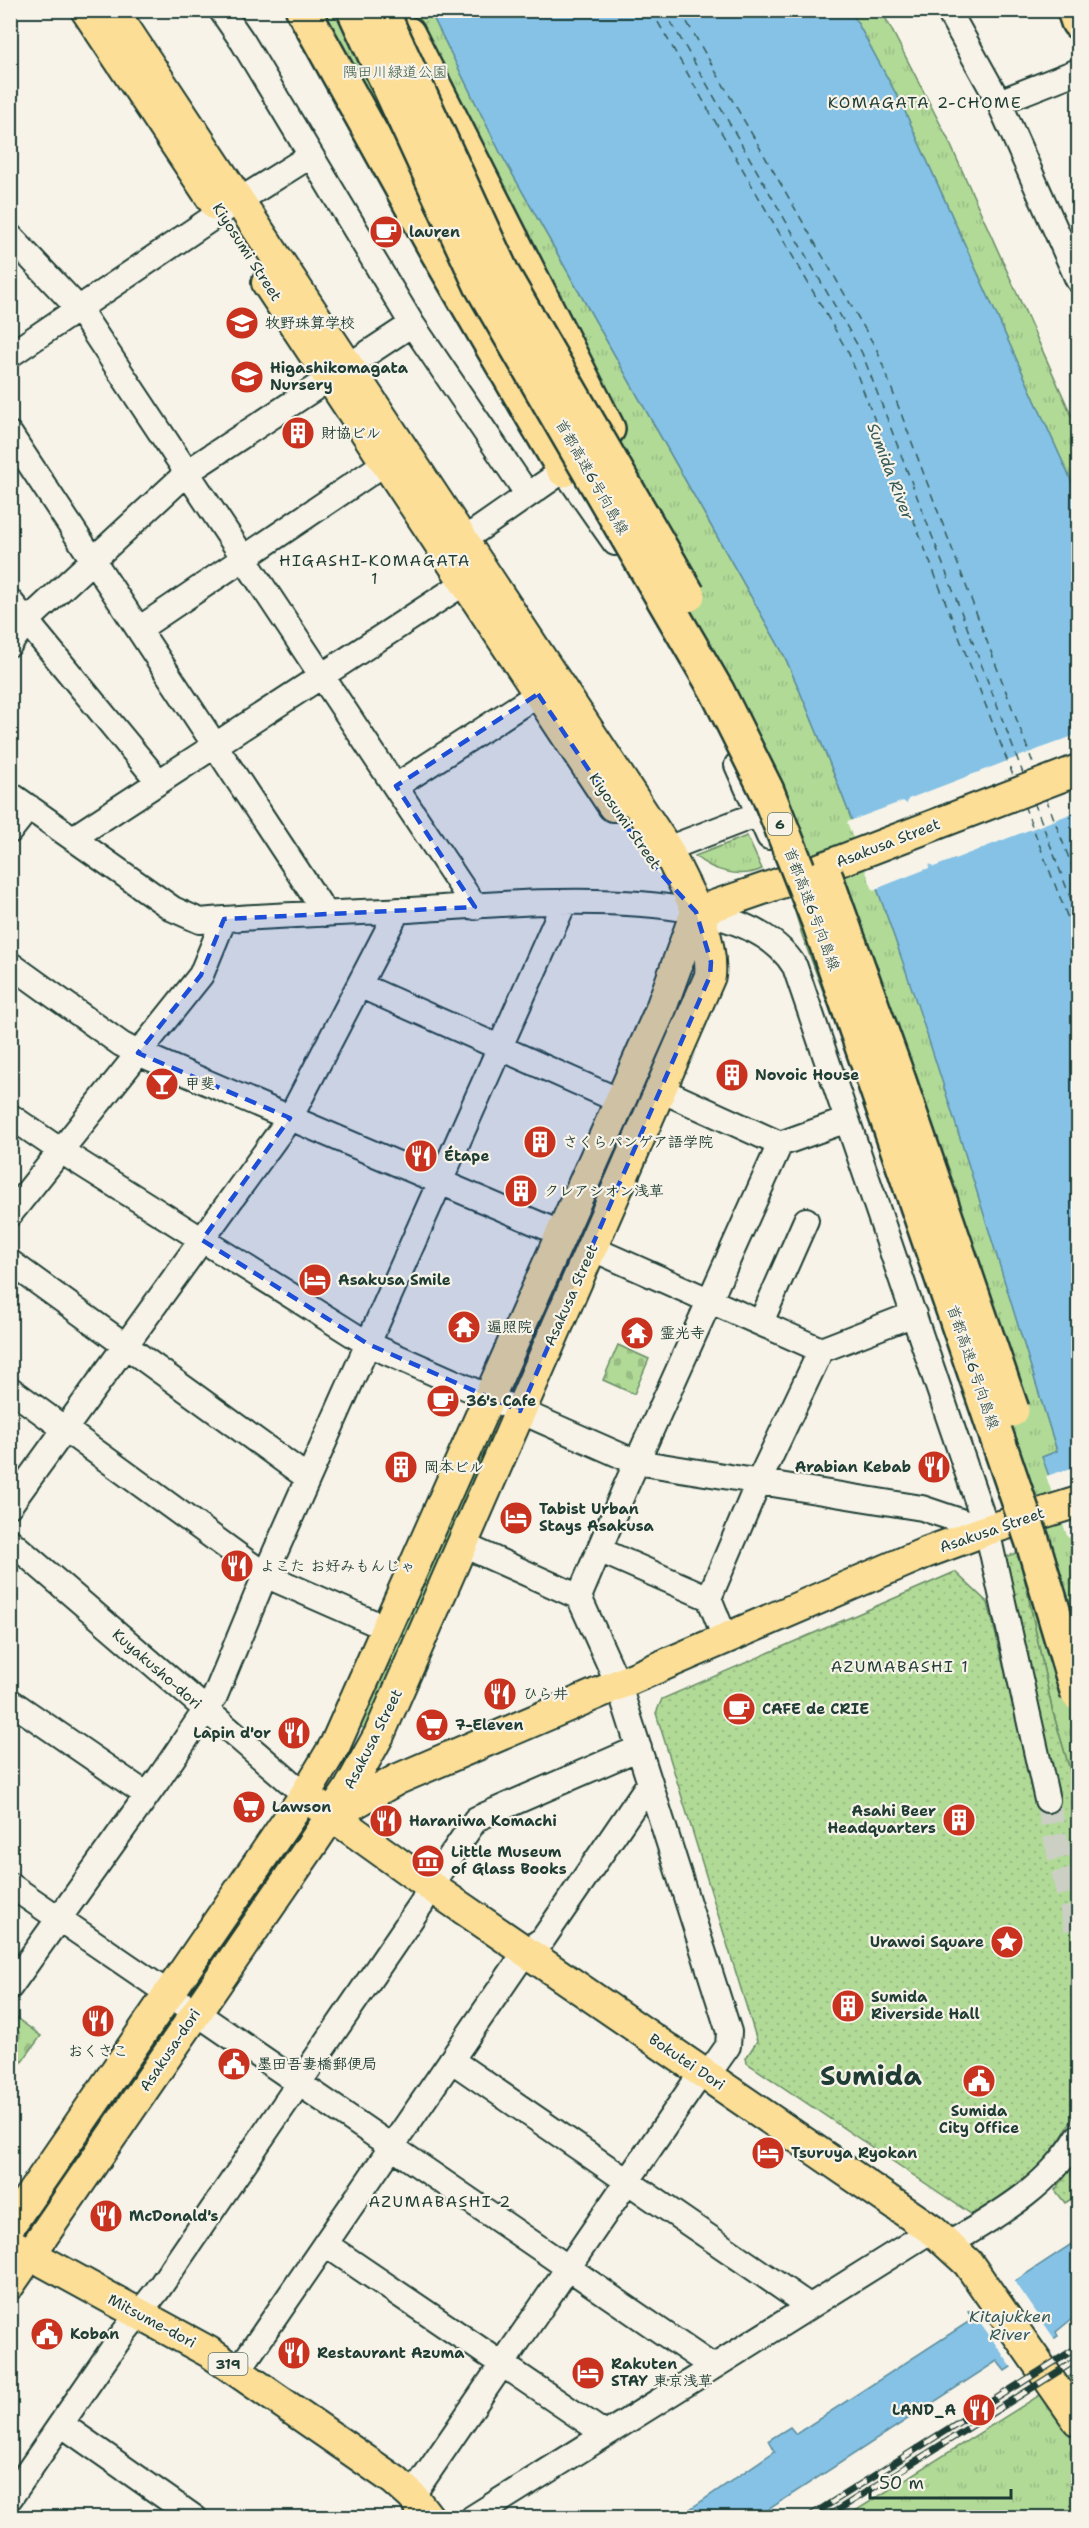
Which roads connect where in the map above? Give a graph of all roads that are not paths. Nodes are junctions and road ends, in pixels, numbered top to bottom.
1 (86, 10) edge
2 (113, 10) edge
3 (220, 10) edge
4 (303, 10) edge
5 (354, 10) edge
6 (381, 10) edge
7 (397, 10) edge
8 (948, 10) edge
9 (1074, 10) edge
10 (1078, 22) edge
11 (1078, 71) edge
12 (999, 102) junction
13 (310, 156) junction
14 (230, 207) junction
15 (10, 236) edge
16 (1078, 280) edge
17 (78, 308) junction
18 (412, 324) junction
19 (10, 355) edge
20 (339, 372) junction
21 (10, 434) edge
22 (386, 463) junction
23 (564, 470) junction
24 (189, 471) junction
25 (528, 495) junction
26 (453, 547) junction
27 (245, 557) junction
28 (94, 559) junction
29 (473, 577) junction
30 (10, 602) edge
31 (27, 621) junction
32 (139, 628) junction
33 (10, 644) edge
34 (322, 673) junction
35 (538, 694) junction
36 (711, 705) junction
37 (215, 744) junction
38 (1078, 770) edge
39 (158, 781) junction
40 (396, 786) junction
41 (20, 800) edge
42 (758, 813) junction
43 (10, 831) edge
44 (73, 838) junction
45 (667, 849) junction
46 (793, 879) junction
47 (564, 903) junction
48 (475, 907) junction
49 (398, 910) junction
50 (696, 912) junction
51 (326, 914) junction
52 (224, 919) junction
53 (13, 973) edge
54 (359, 985) junction
55 (499, 1049) junction
56 (138, 1053) junction
57 (661, 1089) junction
58 (620, 1101) junction
59 (10, 1116) edge
60 (290, 1118) junction
61 (847, 1120) junction
62 (780, 1144) junction
63 (61, 1151) junction
64 (440, 1181) junction
65 (10, 1214) edge
66 (806, 1220) dead end
67 (562, 1234) junction
68 (202, 1240) junction
69 (591, 1248) junction
70 (10, 1263) edge
71 (710, 1302) junction
72 (914, 1314) junction
73 (761, 1322) junction
74 (368, 1344) junction
75 (125, 1346) junction
76 (820, 1350) junction
77 (10, 1389) edge
78 (489, 1399) junction
79 (520, 1411) junction
80 (65, 1429) junction
81 (637, 1462) junction
82 (308, 1478) junction
83 (758, 1483) junction
84 (1078, 1502) edge
85 (10, 1505) edge
86 (987, 1530) junction
87 (10, 1541) edge
88 (461, 1545) junction
89 (599, 1550) junction
90 (265, 1575) junction
91 (579, 1597) junction
92 (710, 1598) junction
93 (1078, 1616) edge
94 (388, 1629) junction
95 (725, 1638) junction
96 (619, 1686) junction
97 (1078, 1694) edge
98 (10, 1701) edge
99 (206, 1711) junction
100 (639, 1748) junction
101 (650, 1782) junction
102 (305, 1795) junction
103 (147, 1796) junction
104 (1047, 1800) tunnel mouth
105 (331, 1816) junction
106 (10, 1885) edge
107 (430, 1886) junction
108 (59, 1917) junction
109 (526, 1951) junction
110 (10, 1987) edge
111 (167, 1993) junction
112 (195, 2013) junction
113 (451, 2060) junction
114 (705, 2074) junction
115 (298, 2083) junction
116 (1078, 2138) edge
117 (391, 2147) junction
118 (627, 2181) junction
119 (10, 2225) edge
120 (940, 2237) junction
121 (325, 2244) junction
122 (20, 2249) edge
123 (568, 2267) junction
124 (10, 2284) edge
125 (809, 2306) junction
126 (139, 2315) junction
127 (501, 2364) junction
128 (713, 2367) junction
129 (238, 2371) junction
130 (1078, 2421) edge
131 (61, 2424) junction
132 (605, 2434) junction
133 (10, 2498) edge
134 (420, 2510) edge
135 (195, 2517) edge
136 (472, 2517) edge

1 - 14 main road, Kiyosumi Street
2 - 14 main road, Kiyosumi Street
3 - 13 street
4 - 23 highway
5 - 97 highway, 首都高速6号向島線 / 6, bridge
6 - 93 highway, 首都高速6号向島線 / 6, bridge
7 - 36 highway
8 - 12 street
9 - 10 highway
11 - 12 street
12 - 16 street
13 - 14 street
13 - 18 street
14 - 17 street
14 - 20 main road, Kiyosumi Street
15 - 17 street
17 - 19 street
17 - 24 street
18 - 20 street
18 - 25 street
20 - 22 main road, Kiyosumi Street
20 - 24 street
20 - 26 main road, Kiyosumi Street
21 - 28 street
22 - 26 main road, Kiyosumi Street
22 - 27 street
23 - 25 street
23 - 36 street
24 - 27 street
24 - 28 street
25 - 26 street
26 - 29 main road, Kiyosumi Street
27 - 32 street
27 - 34 street
28 - 31 street
28 - 32 street
29 - 34 street
29 - 35 main road, Kiyosumi Street
29 - 45 main road, Kiyosumi Street
30 - 31 street
31 - 33 street
31 - 39 street
32 - 37 street
34 - 37 street
34 - 40 street
35 - 40 street
35 - 50 main road, Kiyosumi Street
36 - 42 street
37 - 39 street
37 - 51 street
38 - 46 main road, Asakusa Street
39 - 44 street
40 - 48 street
41 - 43 street
41 - 44 street
42 - 45 street
42 - 46 street
44 - 52 street
45 - 50 main road, Kiyosumi Street
46 - 50 main road, Asakusa Street
47 - 48 street
47 - 50 street
47 - 55 street
48 - 49 street
49 - 51 street
49 - 54 street
50 - 57 main road, Asakusa Street
50 - 58 main road, Asakusa Street
50 - 61 street
51 - 52 street
52 - 56 street
53 - 56 street
54 - 55 street
54 - 60 street
55 - 58 street
55 - 64 street
56 - 60 street
56 - 63 street
57 - 62 street
57 - 69 main road, Asakusa Street
58 - 67 main road, Asakusa Street
59 - 63 street
60 - 64 street
60 - 68 street
61 - 62 street
61 - 72 street
62 - 71 street
63 - 65 street
63 - 68 street
64 - 67 street
64 - 74 street
66 - 73 street
67 - 78 main road, Asakusa Street
68 - 74 street
68 - 75 street
69 - 71 street
69 - 79 main road, Asakusa Street
70 - 75 street
71 - 73 street
71 - 81 street
72 - 76 street
72 - 86 street
73 - 76 street
74 - 78 street
74 - 82 street
75 - 80 street
75 - 82 street
76 - 83 street
77 - 80 street
78 - 79 street
78 - 94 main road, Asakusa Street
79 - 81 street
79 - 88 main road, Asakusa Street
80 - 85 street
80 - 90 street
81 - 83 street
81 - 89 street
82 - 90 street
83 - 86 street
83 - 92 street
84 - 86 main road, Asakusa Street
86 - 95 main road, Asakusa Street
86 - 104 street
87 - 99 street, Kuyakusho-dori
88 - 91 street
88 - 105 main road, Asakusa Street
89 - 91 street
89 - 92 street
90 - 94 street
90 - 99 street
91 - 96 street
92 - 95 street
94 - 102 main road, Asakusa Street
95 - 96 main road, Asakusa Street
96 - 100 street
96 - 105 main road, Asakusa Street
98 - 103 street
99 - 102 street, Kuyakusho-dori
99 - 103 street
100 - 101 street
100 - 107 street
101 - 109 street
101 - 114 street
102 - 105 main road, Bokutei Dori
102 - 111 main road
103 - 108 street
105 - 107 main road, Bokutei Dori
105 - 112 main road, Asakusa-dori
106 - 108 street
107 - 109 main road, Bokutei Dori
107 - 115 street
108 - 110 street
108 - 111 street
109 - 113 street
109 - 114 main road, Bokutei Dori
111 - 112 street
111 - 119 main road
112 - 115 street
112 - 122 main road, Asakusa-dori
113 - 117 street
113 - 118 street
114 - 118 street
114 - 120 main road, Bokutei Dori
115 - 117 street
115 - 126 street
116 - 120 street
117 - 121 street
117 - 123 street
118 - 123 street
118 - 125 street
120 - 125 street
120 - 130 main road, Bokutei Dori
121 - 127 street
121 - 129 street
122 - 124 main road, Asakusa-dori
122 - 126 main road, Mitsume-dori / 319
123 - 127 street
123 - 128 street
125 - 128 street
126 - 129 main road, Mitsume-dori / 319
126 - 131 street
127 - 132 street
127 - 134 street
128 - 132 street
129 - 134 main road, Mitsume-dori / 319
131 - 133 street
131 - 135 street
132 - 136 street

